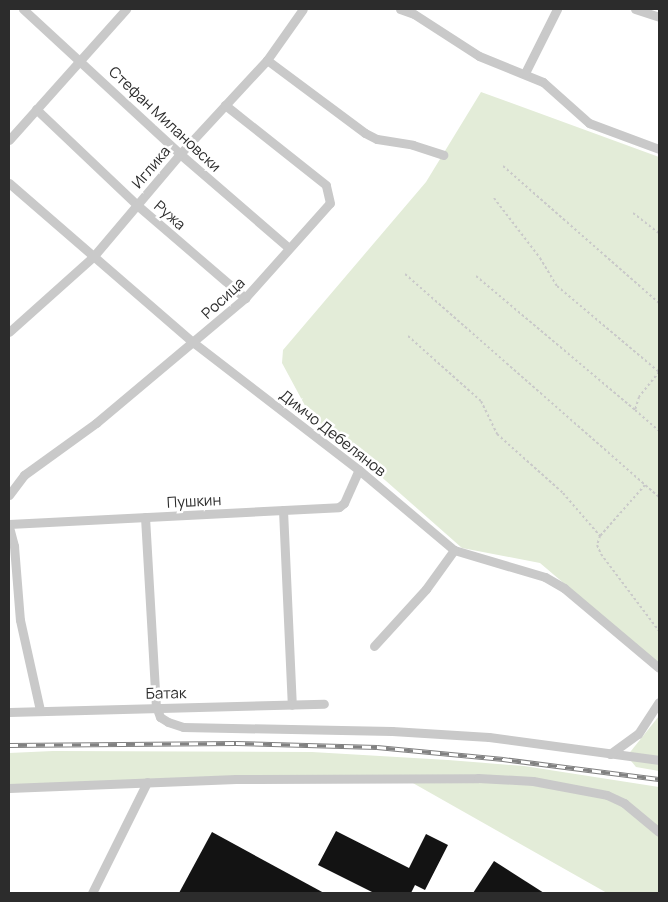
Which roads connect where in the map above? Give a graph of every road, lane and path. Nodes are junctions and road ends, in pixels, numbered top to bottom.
1 (24, 9) edge
2 (126, 9) edge
3 (303, 9) edge
4 (400, 9) edge
5 (556, 9) edge
6 (635, 9) edge
7 (659, 17) edge
8 (80, 59) junction
9 (267, 60) junction
10 (525, 73) junction
11 (225, 105) junction
12 (36, 109) junction
13 (9, 140) edge
14 (659, 149) edge
15 (180, 154) junction
16 (443, 155) dead end
17 (503, 166) dead end
18 (9, 184) edge
19 (494, 198) dead end
20 (137, 205) junction
21 (633, 213) dead end
22 (659, 234) edge
23 (290, 248) junction
24 (93, 257) junction
25 (405, 274) dead end
26 (476, 276) dead end
27 (246, 298) junction
28 (659, 303) edge
29 (9, 332) edge
30 (408, 336) dead end
31 (194, 343) junction
32 (659, 372) edge
33 (635, 410) junction
34 (659, 431) edge
35 (359, 470) junction
36 (645, 485) junction
37 (9, 495) edge
38 (659, 497) edge
39 (284, 510) junction
40 (146, 517) junction
41 (9, 525) edge
42 (600, 536) junction
43 (454, 550) junction
44 (659, 631) edge
45 (374, 646) dead end
46 (659, 668) edge
47 (659, 702) edge
48 (324, 704) dead end
49 (292, 705) junction
50 (156, 706) junction
51 (40, 710) junction
52 (9, 712) edge
53 (610, 754) junction
54 (659, 760) edge
55 (147, 782) junction
56 (9, 788) edge
57 (659, 832) edge
58 (92, 893) edge

1 - 8 street, Стефан Милановски
2 - 8 street
3 - 9 street, Иглика
4 - 10 street
5 - 10 street
6 - 7 street
8 - 12 street
8 - 15 street, Стефан Милановски
9 - 11 street, Иглика
9 - 16 street
10 - 14 street
11 - 15 street, Иглика
11 - 23 street, Росица
12 - 13 street
12 - 20 street, Ружа
15 - 20 street, Иглика
15 - 23 street, Стефан Милановски
17 - 28 path
18 - 24 street, Димчо Дебелянов
19 - 32 path
20 - 24 street, Иглика
20 - 27 street, Ружа
21 - 22 path
23 - 27 street, Росица
24 - 29 street, Иглика
24 - 31 street, Димчо Дебелянов
25 - 36 path
26 - 33 path
27 - 31 street, Росица
30 - 42 path
31 - 35 street, Димчо Дебелянов
31 - 37 street, Росица
32 - 33 path
33 - 34 path
35 - 39 street, Пушкин
35 - 43 street, Димчо Дебелянов
36 - 38 path
36 - 42 path
39 - 40 street, Пушкин
39 - 49 street
40 - 41 street, Пушкин
40 - 50 street
41 - 51 street
42 - 44 path
43 - 45 street
43 - 46 street, Димчо Дебелянов
47 - 53 street
48 - 49 street, Батак
49 - 50 street, Батак
50 - 51 street, Батак
50 - 53 street
51 - 52 street, Батак
53 - 54 street
55 - 56 street
55 - 57 street
55 - 58 street

